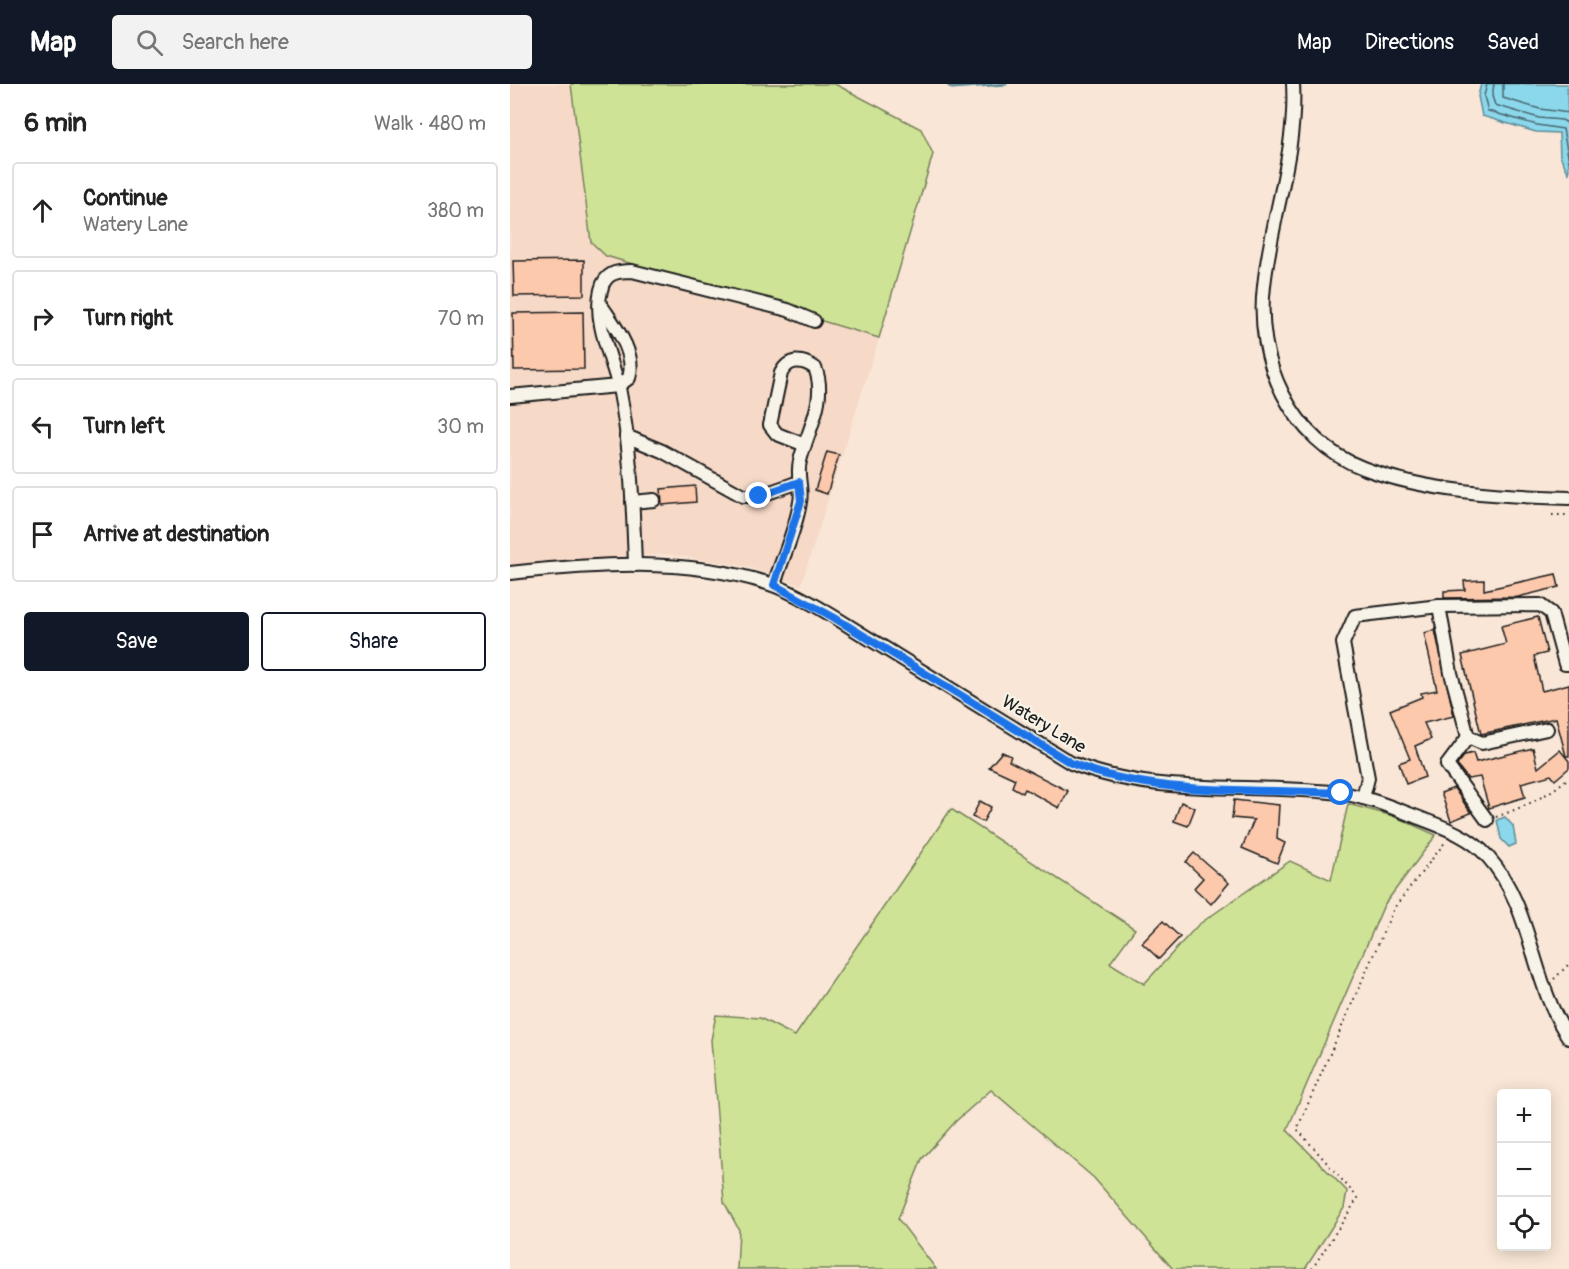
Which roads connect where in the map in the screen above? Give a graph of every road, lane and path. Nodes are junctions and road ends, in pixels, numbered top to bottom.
1 (1293, 84) edge
2 (599, 302) junction
3 (814, 321) dead end
4 (618, 386) junction
5 (510, 396) edge
6 (626, 436) junction
7 (805, 446) junction
8 (799, 482) junction
9 (1569, 498) edge
10 (654, 500) dead end
11 (632, 502) junction
12 (1552, 515) dead end
13 (1569, 515) edge
14 (635, 565) junction
15 (510, 573) edge
16 (774, 585) junction
17 (1439, 606) junction
18 (1569, 664) edge
19 (1547, 729) dead end
20 (1468, 737) junction
21 (1569, 777) edge
22 (1363, 798) junction
23 (1487, 820) joint
24 (1454, 831) junction
25 (1569, 964) edge
26 (1543, 983) junction
27 (1569, 1038) edge
28 (1312, 1269) edge

1 - 9 street
2 - 3 street
2 - 4 street
2 - 4 street
4 - 5 street
4 - 6 street
6 - 8 street
6 - 11 street
7 - 7 street
7 - 8 street
8 - 16 street
10 - 11 street
11 - 14 street
12 - 13 path
14 - 15 street, Watery Lane
14 - 16 street, Watery Lane
16 - 22 street, Watery Lane
17 - 18 street
17 - 20 street
17 - 22 street
19 - 20 street
20 - 23 street
21 - 23 path
22 - 24 street, Watery Lane
24 - 26 street, Watery Lane
24 - 28 path
25 - 26 path
26 - 27 street, Watery Lane

